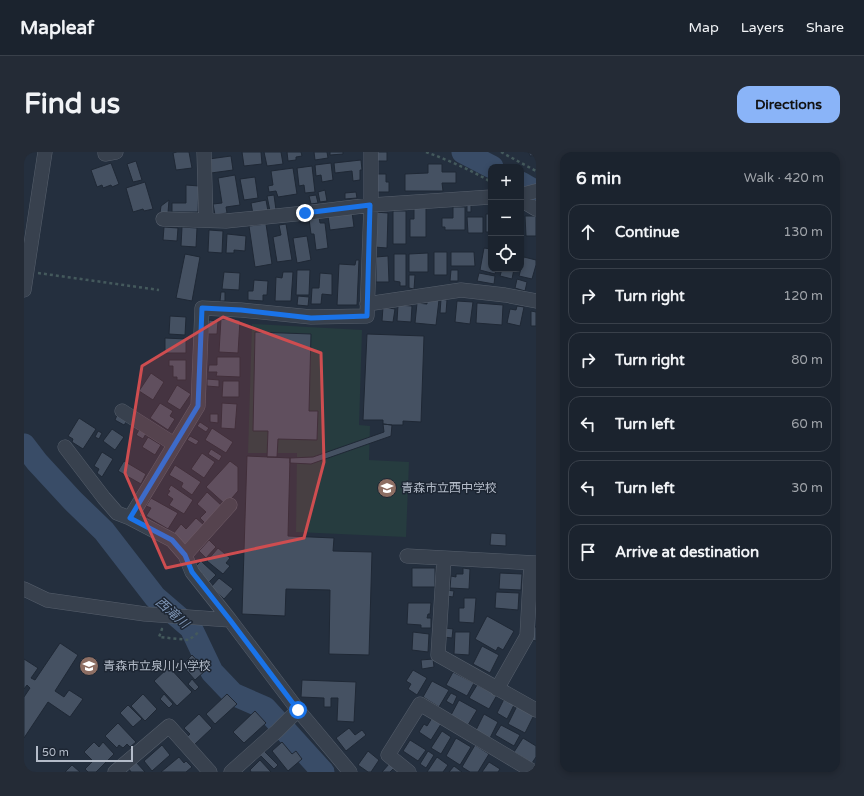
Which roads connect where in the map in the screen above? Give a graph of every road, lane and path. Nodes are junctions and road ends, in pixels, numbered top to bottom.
1 (45, 152) edge
2 (105, 152) edge
3 (116, 152) edge
4 (204, 152) edge
5 (371, 152) edge
6 (426, 152) edge
7 (501, 152) edge
8 (536, 171) edge
9 (488, 180) edge
10 (536, 192) edge
11 (524, 194) edge
12 (488, 197) edge
13 (524, 202) edge
14 (370, 205) junction
15 (536, 209) edge
16 (163, 219) dead end
17 (206, 220) junction
18 (26, 272) junction
19 (24, 290) edge
20 (159, 290) dead end
21 (536, 301) edge
22 (367, 304) junction
23 (122, 411) dead end
24 (174, 444) junction
25 (65, 447) dead end
26 (230, 506) dead end
27 (130, 518) junction
28 (185, 555) junction
29 (407, 556) dead end
30 (444, 558) junction
31 (533, 563) edge
32 (24, 589) edge
33 (230, 620) junction
34 (200, 631) dead end
35 (189, 640) dead end
36 (497, 689) junction
37 (298, 710) junction
38 (536, 710) edge
39 (114, 772) edge
40 (210, 772) edge
41 (231, 772) edge
42 (350, 772) edge
43 (409, 772) edge
44 (534, 772) edge

1 - 18 street
2 - 3 street
4 - 17 street
5 - 14 street
6 - 9 path
7 - 8 path
10 - 11 street
12 - 14 street
13 - 15 street
14 - 17 street
14 - 22 street
16 - 17 street
18 - 19 street
18 - 20 path
21 - 22 street
22 - 24 street
23 - 24 street
24 - 27 street
25 - 27 street
26 - 28 street
27 - 28 street
28 - 33 street
29 - 30 street
30 - 31 street
30 - 36 street
31 - 36 street
32 - 33 street
33 - 37 street
34 - 35 path
36 - 38 street
37 - 41 street
37 - 42 street
39 - 40 street
43 - 44 street

